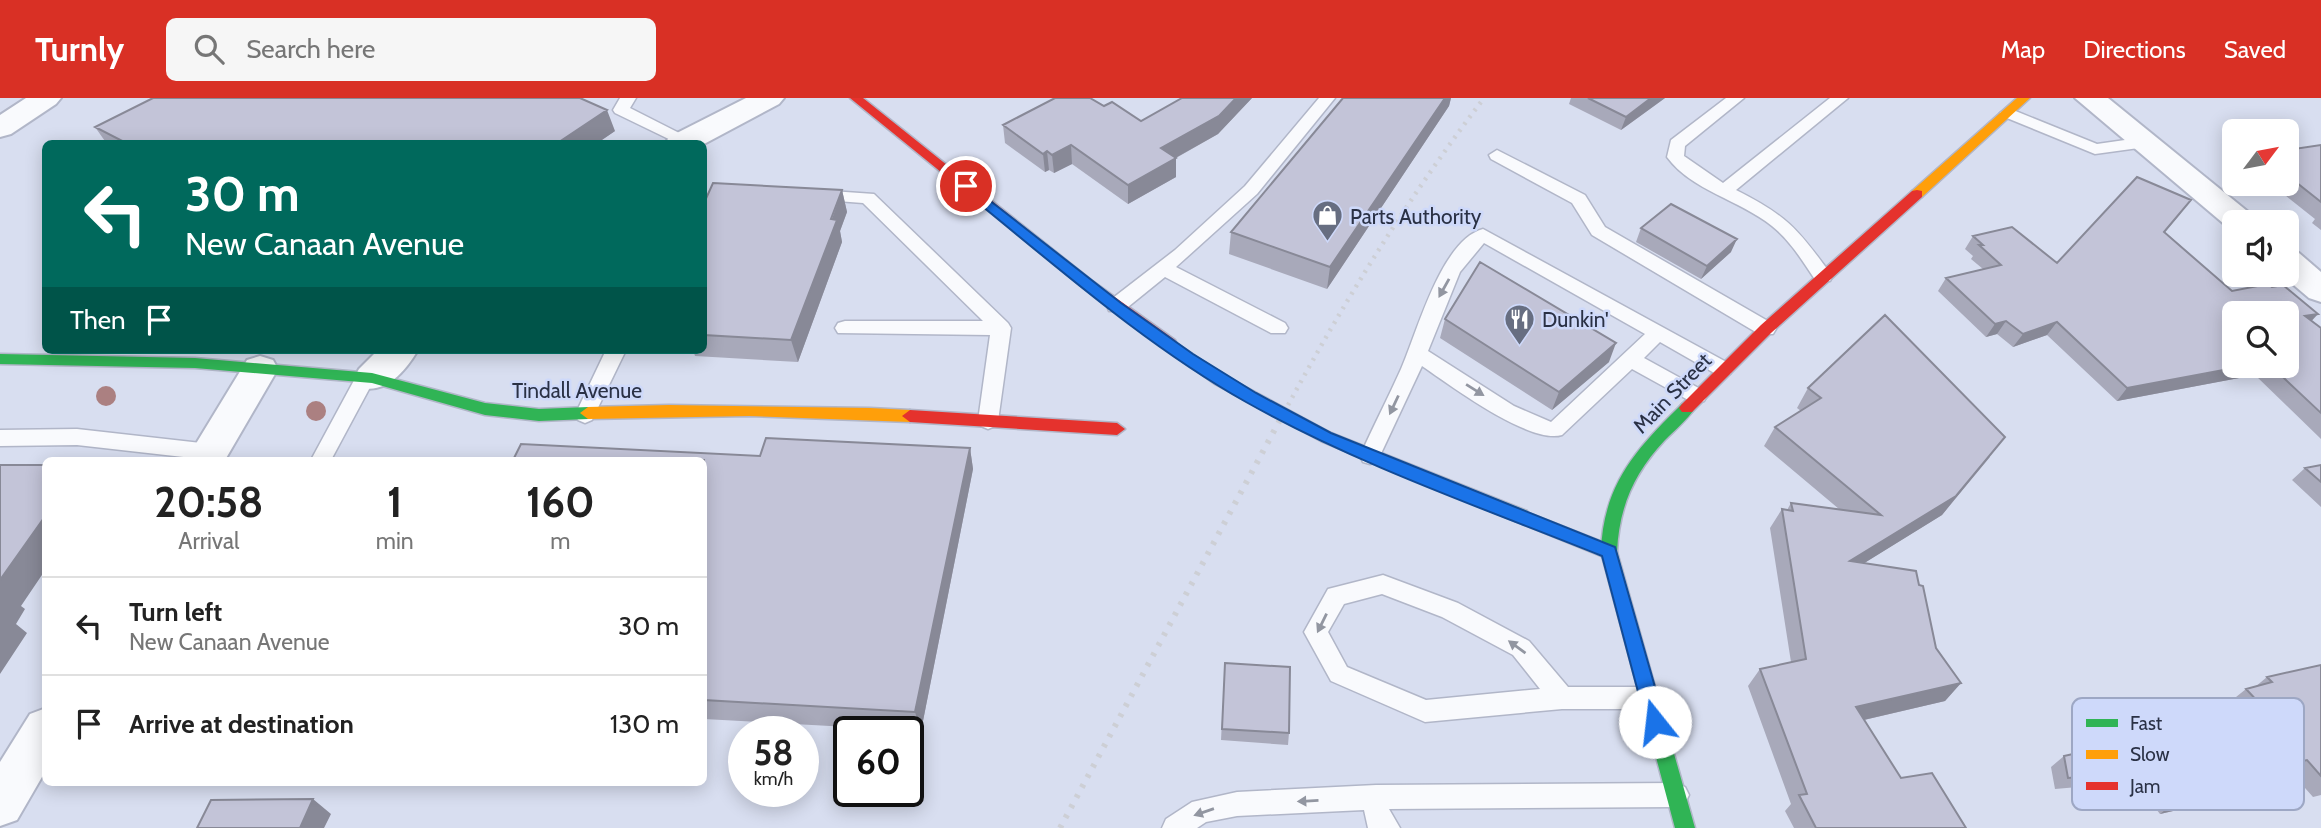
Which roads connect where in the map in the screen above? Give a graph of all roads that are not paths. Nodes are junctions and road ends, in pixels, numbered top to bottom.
1 (46, 98) edge
2 (628, 98) edge
3 (769, 98) edge
4 (856, 98) edge
5 (1327, 98) edge
6 (1736, 98) edge
7 (1840, 98) edge
8 (2024, 98) edge
9 (2090, 98) edge
10 (2008, 113) junction
11 (0, 128) edge
12 (679, 140) edge
13 (687, 140) edge
14 (2146, 142) junction
15 (1497, 155) dead end
16 (1724, 191) junction
17 (804, 194) edge
18 (2227, 210) edge
19 (1163, 268) junction
20 (2299, 271) edge
21 (1823, 276) junction
22 (2321, 290) edge
23 (1116, 306) junction
24 (845, 328) dead end
25 (1000, 328) junction
26 (1278, 328) dead end
27 (1766, 329) junction
28 (1659, 332) junction
29 (396, 354) edge
30 (614, 354) edge
31 (1418, 354) junction
32 (0, 359) edge
33 (1630, 359) junction
34 (260, 369) junction
35 (1723, 369) junction
36 (369, 378) junction
37 (1697, 396) junction
38 (585, 415) junction
39 (988, 421) junction
40 (1117, 429) dead end
41 (0, 438) edge
42 (207, 456) edge
43 (1370, 456) junction
44 (323, 457) edge
45 (1609, 552) junction
46 (1562, 698) junction
47 (1648, 698) junction
48 (42, 735) edge
49 (1676, 795) junction
50 (0, 804) edge
51 (1377, 818) edge
52 (1175, 828) edge
53 (1685, 828) edge

1 - 11 street
2 - 12 lane
3 - 13 street
4 - 23 main road
5 - 19 lane
6 - 16 lane
7 - 16 lane
8 - 10 main road, Main Street
9 - 14 street
10 - 14 lane
10 - 21 main road, Main Street
14 - 18 street
15 - 27 lane
16 - 21 lane
17 - 25 lane
19 - 23 lane
19 - 26 lane
20 - 22 street
21 - 27 main road, Main Street
23 - 43 main road
24 - 25 lane
25 - 39 lane
27 - 35 main road, Main Street
28 -> 31 lane
28 - 33 lane
28 - 35 lane
29 - 36 street
30 - 38 lane
31 -> 33 lane
31 -> 43 lane
32 - 34 main road, Tindall Avenue
33 - 37 lane
34 - 36 main road, Tindall Avenue
34 - 42 street
35 - 37 main road, Main Street
36 - 38 main road, Tindall Avenue
36 - 44 lane
37 - 45 main road, Main Street
38 - 39 main road, Tindall Avenue
39 - 40 main road, Tindall Avenue
41 - 42 lane
43 - 45 main road
45 - 47 main road, Main Street
46 -> 46 lane
46 - 47 lane
47 - 49 main road, Main Street
48 - 50 street
49 - 51 lane
49 - 53 main road, Main Street
51 -> 52 lane

